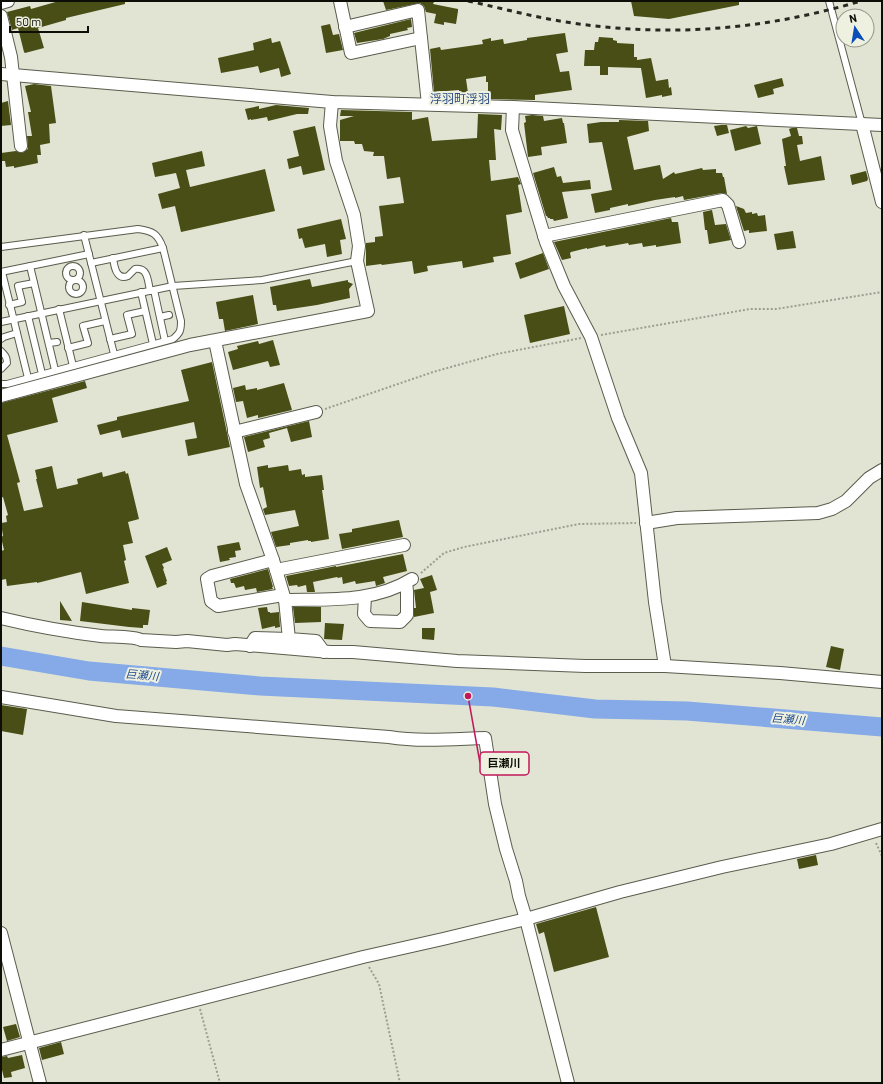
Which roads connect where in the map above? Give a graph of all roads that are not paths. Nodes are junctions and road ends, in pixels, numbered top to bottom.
1 (8, 1) edge
2 (340, 1) edge
3 (829, 1) edge
4 (1, 3) edge
5 (1, 16) edge
6 (345, 27) junction
7 (421, 38) junction
8 (1, 74) edge
9 (13, 75) junction
10 (332, 102) junction
11 (428, 104) junction
12 (513, 107) junction
13 (862, 124) junction
14 (882, 125) edge
15 (21, 146) dead end
16 (882, 202) edge
17 (84, 235) junction
18 (544, 236) junction
19 (739, 242) dead end
20 (1, 247) edge
21 (164, 248) junction
22 (89, 254) junction
23 (69, 258) junction
24 (113, 258) junction
25 (357, 261) junction
26 (30, 266) junction
27 (71, 266) junction
28 (92, 266) junction
29 (80, 271) junction
30 (1, 272) edge
31 (75, 280) junction
32 (34, 283) junction
33 (3, 285) edge
34 (173, 286) junction
35 (152, 290) junction
36 (141, 292) junction
37 (78, 294) junction
38 (100, 300) junction
39 (10, 305) junction
40 (80, 305) junction
41 (59, 309) junction
42 (145, 311) junction
43 (42, 313) junction
44 (169, 315) dead end
45 (28, 316) junction
46 (160, 317) junction
47 (13, 319) junction
48 (105, 321) junction
49 (1, 322) edge
50 (17, 334) junction
51 (1, 339) edge
52 (110, 339) junction
53 (166, 341) junction
54 (215, 341) junction
55 (57, 342) dead end
56 (49, 343) junction
57 (153, 344) junction
58 (68, 348) junction
59 (1, 351) edge
60 (114, 354) junction
61 (73, 366) junction
62 (1, 369) edge
63 (55, 370) junction
64 (42, 374) junction
65 (28, 378) junction
66 (1, 384) edge
67 (1, 396) edge
68 (316, 412) road end
69 (234, 432) junction
70 (882, 470) edge
71 (646, 523) junction
72 (404, 545) dead end
73 (275, 565) junction
74 (365, 597) junction
75 (284, 598) junction
76 (1, 618) edge
77 (289, 639) junction
78 (250, 646) junction
79 (324, 652) junction
80 (664, 666) junction
81 (882, 682) edge
82 (1, 697) edge
83 (876, 831) edge
84 (526, 919) junction
85 (1, 933) edge
86 (31, 1043) junction
87 (1, 1050) edge
88 (40, 1083) edge
89 (568, 1083) edge

1 - 4 street
2 - 6 street
3 - 13 lane
5 - 9 street
6 - 7 street
6 - 7 street
7 - 11 street
8 - 9 street
9 - 10 street
9 - 15 street
10 - 11 street
10 - 25 street
11 - 12 street
12 - 13 street
12 - 18 street
13 - 14 street
13 - 16 street
17 - 20 lane
17 - 21 lane
17 - 22 lane
18 - 19 street
18 - 71 street
21 - 24 lane
21 - 34 lane
22 - 23 lane
22 - 28 lane
23 - 26 lane
23 - 27 lane
24 - 28 lane
24 - 35 lane
25 - 34 lane
25 - 54 street
26 - 30 lane
26 - 32 lane
27 - 29 lane
27 - 31 lane
28 - 29 lane
28 - 38 lane
29 - 31 lane
30 - 33 lane
31 - 37 lane
31 - 37 lane
32 - 39 lane
32 - 43 lane
33 - 39 lane
34 - 35 lane
34 - 53 lane
35 - 36 lane
35 - 46 lane
36 - 38 lane
36 - 42 lane
37 - 40 lane
38 - 40 lane
38 - 48 lane
39 - 47 lane
40 - 41 lane
41 - 43 lane
41 - 58 lane
42 - 52 lane
42 - 57 lane
43 - 45 lane
43 - 56 lane
44 - 46 lane
45 - 47 lane
45 - 64 lane
46 - 53 lane
47 - 49 lane
47 - 50 lane
48 - 52 lane
48 - 58 lane
50 - 51 lane
50 - 65 lane
52 - 60 lane
53 - 57 lane
54 - 67 street
54 - 69 street
55 - 56 lane
56 - 63 lane
57 - 60 lane
58 - 61 lane
59 - 62 lane
60 - 61 lane
61 - 63 lane
63 - 64 lane
64 - 65 lane
65 - 66 lane
68 - 69 street
69 - 73 street
70 - 71 street
71 - 80 street
72 - 73 street
73 - 75 street
73 - 75 street
74 - 74 street
74 - 75 street
75 - 77 street
76 - 78 street
77 - 78 street
77 - 79 street
78 - 79 street
79 - 80 street
80 - 81 street
82 - 84 street
83 - 84 street
84 - 86 street
84 - 89 street
85 - 86 street
86 - 87 street
86 - 88 street

